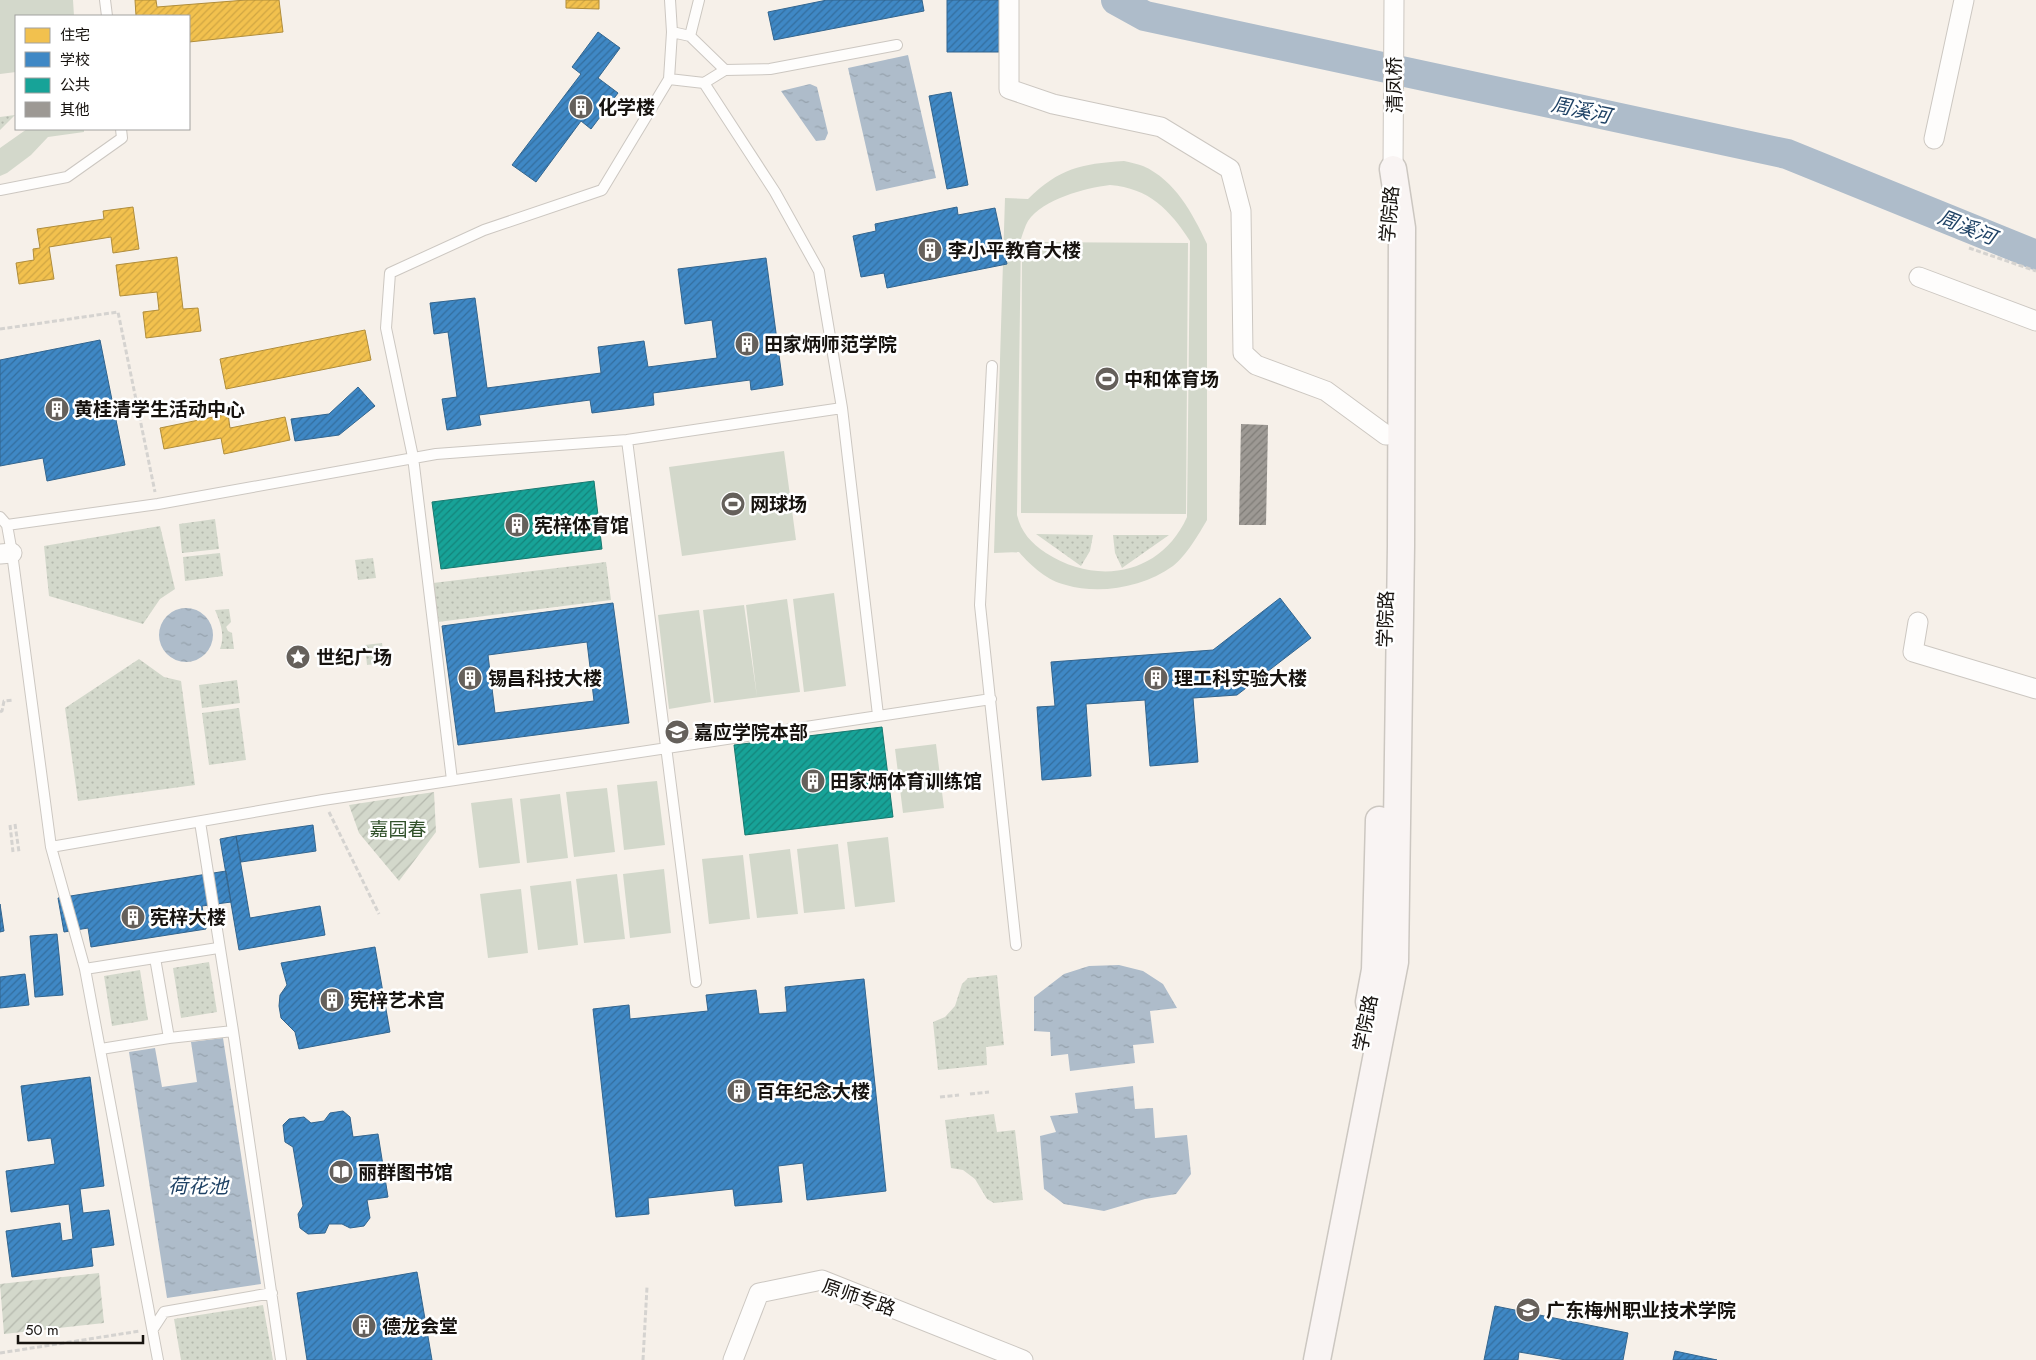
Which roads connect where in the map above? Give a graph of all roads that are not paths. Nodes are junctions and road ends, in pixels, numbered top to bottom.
1 (105, 0) edge
2 (670, 0) edge
3 (699, 0) edge
4 (1009, 0) edge
5 (1394, 0) edge
6 (1964, 0) edge
7 (107, 15) edge
8 (672, 32) junction
9 (690, 36) junction
10 (897, 45) dead end
11 (724, 70) junction
12 (669, 79) junction
13 (704, 83) junction
14 (121, 130) edge
15 (1934, 138) dead end
16 (1393, 170) junction
17 (0, 190) edge
18 (1919, 276) dead end
19 (2036, 321) edge
20 (992, 366) dead end
21 (842, 408) junction
22 (1386, 434) junction
23 (627, 440) junction
24 (413, 457) junction
25 (4, 521) edge
26 (6, 553) edge
27 (1918, 622) dead end
28 (2036, 689) edge
29 (991, 699) junction
30 (878, 715) junction
31 (668, 749) junction
32 (452, 780) junction
33 (200, 822) junction
34 (51, 847) junction
35 (1016, 945) dead end
36 (218, 948) junction
37 (155, 958) junction
38 (85, 969) junction
39 (696, 982) dead end
40 (233, 1031) junction
41 (169, 1038) junction
42 (100, 1049) junction
43 (272, 1293) junction
44 (153, 1329) junction
45 (158, 1360) edge
46 (281, 1360) edge
47 (734, 1360) edge
48 (1023, 1360) edge
49 (1299, 1360) edge
50 (1317, 1360) edge

1 - 7 lane
2 - 8 lane
3 - 9 lane
4 - 22 street
5 - 16 street, 清凤桥
6 - 15 street
8 - 9 lane
8 - 12 lane
9 - 11 lane
10 - 11 lane
11 - 13 lane
12 - 13 lane
12 - 24 lane
13 - 21 lane
14 - 17 lane
16 - 22 street, 学院路
16 - 50 street, 学院路
18 - 19 street
20 - 29 lane
21 - 23 lane
21 - 30 lane
22 - 49 street, 学院路
23 - 24 lane
23 - 31 lane
24 - 25 lane
24 - 32 lane
25 - 26 lane
26 - 34 lane
27 - 28 street
29 - 30 lane
29 - 35 lane
30 - 31 lane
31 - 32 lane
31 - 39 lane
32 - 33 lane
33 - 34 lane
33 - 36 lane
34 - 38 lane
36 - 37 lane
36 - 40 lane
37 - 38 lane
37 - 41 lane
38 - 42 lane
40 - 41 lane
40 - 43 lane
41 - 42 lane
42 - 44 lane
43 - 44 lane
43 - 46 lane
44 - 45 lane
47 - 48 street, 原师专路

